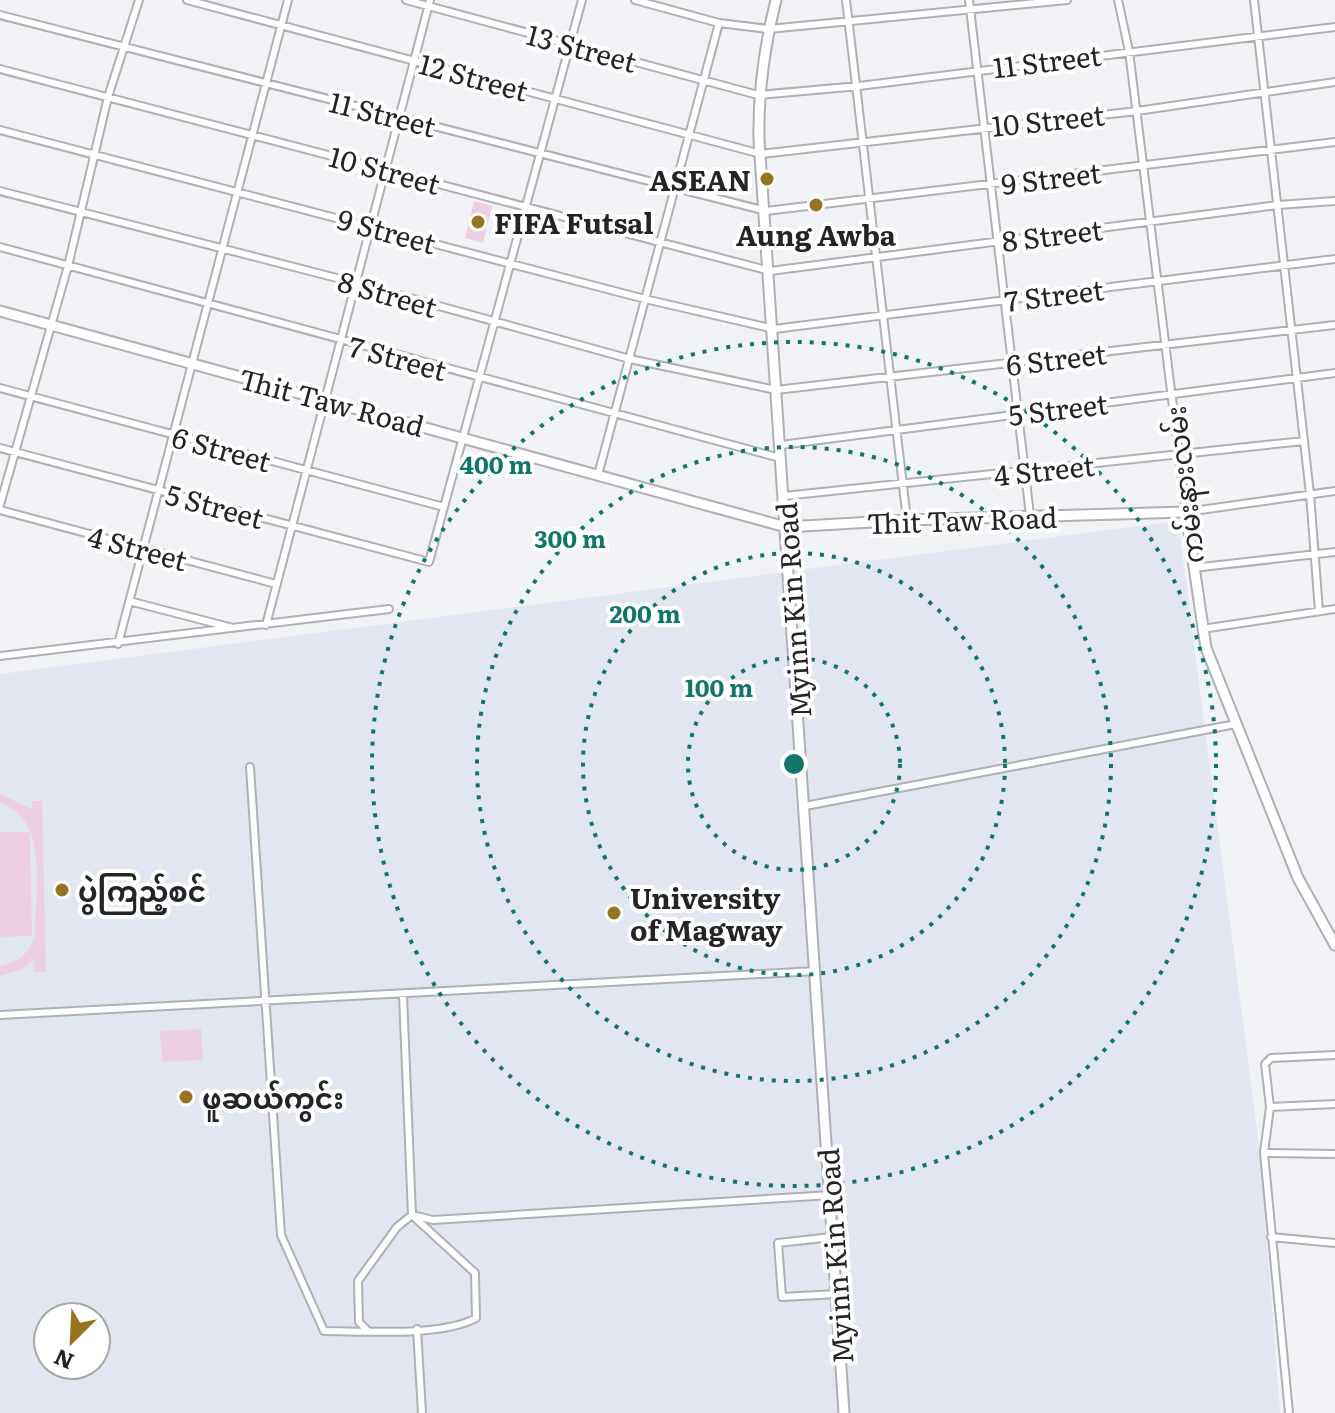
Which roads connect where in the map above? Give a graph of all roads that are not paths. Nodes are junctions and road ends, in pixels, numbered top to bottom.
1 (139, 0) edge
2 (187, 0) edge
3 (288, 0) edge
4 (406, 0) edge
5 (582, 0) edge
6 (635, 0) edge
7 (776, 0) edge
8 (846, 0) edge
9 (969, 0) edge
10 (1067, 0) edge
11 (1118, 0) edge
12 (1254, 0) edge
13 (429, 3) edge
14 (970, 12) junction
15 (0, 15) edge
16 (719, 23) junction
17 (849, 23) junction
18 (282, 24) junction
19 (1335, 27) edge
20 (769, 29) junction
21 (1258, 36) junction
22 (570, 44) junction
23 (126, 48) junction
24 (1129, 51) junction
25 (414, 60) junction
26 (0, 69) edge
27 (977, 69) junction
28 (704, 80) junction
29 (1335, 82) edge
30 (267, 83) junction
31 (859, 86) junction
32 (1265, 91) junction
33 (758, 95) junction
34 (108, 97) junction
35 (555, 98) junction
36 (1137, 111) junction
37 (399, 117) junction
38 (984, 126) junction
39 (0, 130) edge
40 (689, 134) junction
41 (254, 135) junction
42 (863, 141) junction
43 (1335, 142) edge
44 (1272, 150) junction
45 (541, 153) junction
46 (95, 154) junction
47 (761, 154) junction
48 (1144, 165) junction
49 (386, 170) junction
50 (991, 184) junction
51 (675, 187) junction
52 (0, 191) edge
53 (239, 192) junction
54 (870, 198) junction
55 (1335, 201) edge
56 (1278, 205) junction
57 (526, 207) junction
58 (766, 211) junction
59 (81, 213) junction
60 (1151, 221) junction
61 (371, 225) junction
62 (660, 242) junction
63 (998, 242) junction
64 (0, 247) edge
65 (223, 249) junction
66 (877, 257) junction
67 (1335, 259) edge
68 (511, 263) junction
69 (1284, 265) junction
70 (68, 266) junction
71 (770, 271) junction
72 (1158, 281) junction
73 (356, 283) junction
74 (645, 299) junction
75 (1005, 300) junction
76 (206, 303) junction
77 (0, 311) edge
78 (883, 315) junction
79 (496, 323) junction
80 (51, 325) junction
81 (1335, 325) edge
82 (774, 329) junction
83 (1290, 330) junction
84 (340, 342) junction
85 (1164, 345) junction
86 (630, 359) junction
87 (190, 363) junction
88 (1010, 363) junction
89 (1335, 373) edge
90 (889, 377) junction
91 (480, 378) junction
92 (1297, 378) junction
93 (0, 388) edge
94 (776, 390) junction
95 (1173, 394) junction
96 (29, 395) junction
97 (325, 399) junction
98 (614, 413) junction
99 (1018, 413) junction
100 (896, 428) junction
101 (172, 434) junction
102 (464, 437) junction
103 (1304, 441) junction
104 (781, 443) junction
105 (0, 448) edge
106 (14, 452) junction
107 (1180, 454) junction
108 (782, 458) junction
109 (306, 470) junction
110 (1025, 471) junction
111 (598, 475) junction
112 (903, 484) junction
113 (157, 490) junction
114 (1335, 491) edge
115 (1310, 494) junction
116 (784, 496) junction
117 (444, 507) junction
118 (0, 508) edge
119 (1186, 512) junction
120 (1030, 515) junction
121 (907, 520) junction
122 (292, 526) junction
123 (786, 527) junction
124 (142, 548) junction
125 (1335, 552) edge
126 (1315, 555) junction
127 (1193, 568) junction
128 (276, 584) junction
129 (129, 601) junction
130 (389, 609) dead end
131 (1335, 609) edge
132 (1319, 611) junction
133 (266, 625) junction
134 (237, 628) junction
135 (1202, 629) junction
136 (118, 644) junction
137 (0, 656) edge
138 (1236, 724) junction
139 (250, 767) dead end
140 (805, 806) junction
141 (1335, 945) edge
142 (816, 971) junction
143 (403, 995) junction
144 (265, 1002) junction
145 (0, 1015) edge
146 (1335, 1055) edge
147 (1335, 1104) edge
148 (1270, 1107) junction
149 (1264, 1153) junction
150 (1335, 1154) edge
151 (831, 1195) junction
152 (412, 1215) junction
153 (833, 1237) junction
154 (1271, 1237) junction
155 (1335, 1243) edge
156 (837, 1294) junction
157 (417, 1329) junction
158 (367, 1330) junction
159 (422, 1413) edge
160 (844, 1413) edge
161 (1289, 1413) edge

1 - 23 street
2 - 18 street, 12 Street
3 - 18 street
4 - 13 street, 13 Street
5 - 22 street
6 - 16 street
7 - 20 street
8 - 17 street
9 - 14 street
10 - 14 street
11 - 24 street, ကမ်းနားလမ်း
12 - 21 street
13 - 22 street, 13 Street
13 - 25 street
14 - 17 street
14 - 27 street
15 - 23 street, 11 Street
16 - 20 street
16 - 28 street
17 - 20 street
17 - 31 street
18 - 25 street, 12 Street
18 - 30 street
19 - 21 street, 11 Street
20 - 33 street
21 - 24 street, 11 Street
21 - 32 street
22 - 28 street, 13 Street
22 - 35 street
23 - 30 street, 11 Street
23 - 34 street
24 - 27 street, 11 Street
24 - 36 street, ကမ်းနားလမ်း
25 - 35 street, 12 Street
25 - 37 street
26 - 34 street, 10 Street
27 - 31 street, 11 Street
27 - 38 street
28 - 33 street, 13 Street
28 - 40 street
29 - 32 street, 10 Street
30 - 37 street, 11 Street
30 - 41 street
31 - 33 street, 11 Street
31 - 42 street
32 - 36 street, 10 Street
32 - 44 street
33 - 47 street
34 - 41 street, 10 Street
34 - 46 street
35 - 40 street, 12 Street
35 - 45 street
36 - 38 street, 10 Street
36 - 48 street, ကမ်းနားလမ်း
37 - 45 street, 11 Street
37 - 49 street
38 - 42 street, 10 Street
38 - 50 street
39 - 46 street, 9 Street
40 - 47 street, 12 Street
40 - 51 street
41 - 49 street, 10 Street
41 - 53 street
42 - 47 street, 10 Street
42 - 54 street
43 - 44 street, 9 Street
44 - 48 street, 9 Street
44 - 56 street
45 - 51 street, 11 Street
45 - 57 street
46 - 53 street, 9 Street
46 - 59 street
47 - 58 street
48 - 50 street, 9 Street
48 - 60 street, ကမ်းနားလမ်း
49 - 57 street, 10 Street
49 - 61 street
50 - 54 street, 9 Street
50 - 63 street
51 - 58 street, 11 Street
51 - 62 street
52 - 59 street, 8 Street
53 - 61 street, 9 Street
53 - 65 street
54 - 58 street, 9 Street
54 - 66 street
55 - 56 street, 8 Street
56 - 60 street, 8 Street
56 - 69 street
57 - 62 street, 10 Street
57 - 68 street
58 - 71 street
59 - 65 street, 8 Street
59 - 70 street
60 - 63 street, 8 Street
60 - 72 street, ကမ်းနားလမ်း
61 - 68 street, 9 Street
61 - 73 street
62 - 71 street, 10 Street
62 - 74 street
63 - 66 street, 8 Street
63 - 75 street
64 - 70 street, 7 Street
65 - 73 street, 8 Street
65 - 76 street
66 - 71 street, 8 Street
66 - 78 street
67 - 69 street, 7 Street
68 - 74 street, 9 Street
68 - 79 street
69 - 72 street, 7 Street
69 - 83 street
70 - 76 street, 7 Street
70 - 80 street
71 - 82 street
72 - 75 street, 7 Street
72 - 85 street, ကမ်းနားလမ်း
73 - 79 street, 8 Street
73 - 84 street
74 - 82 street, 9 Street
74 - 86 street
75 - 78 street, 7 Street
75 - 88 street
76 - 84 street, 7 Street
76 - 87 street
77 - 80 street, Thit Taw Road
78 - 82 street, 7 Street
78 - 90 street
79 - 86 street, 8 Street
79 - 91 street
80 - 87 street, Thit Taw Road
80 - 96 street
81 - 83 street, 6 Street
82 - 94 street
83 - 85 street, 6 Street
83 - 92 street
84 - 91 street, 7 Street
84 - 97 street
85 - 88 street, 6 Street
85 - 95 street, ကမ်းနားလမ်း
86 - 94 street, 8 Street
86 - 98 street
87 - 97 street, Thit Taw Road
87 - 101 street
88 - 90 street, 6 Street
88 - 99 street
89 - 92 street, 5 Street
90 - 94 street, 6 Street
90 - 100 street
91 - 98 street, 7 Street
91 - 102 street
92 - 95 street, 5 Street
92 - 103 street
93 - 96 street, 6 Street
94 - 104 street
95 - 99 street, 5 Street
95 - 107 street, ကမ်းနားလမ်း
96 - 101 street, 6 Street
96 - 106 street
97 - 102 street, Thit Taw Road
97 - 109 street
98 - 108 street, 7 Street
98 - 111 street
99 - 100 street, 5 Street
99 - 110 street
100 - 104 street, 5 Street
100 - 112 street
101 - 109 street, 6 Street
101 - 113 street
102 - 111 street, Thit Taw Road
102 - 117 street
103 - 107 street, 4 Street
103 - 115 street
104 - 108 street
105 - 106 street, 5 Street
106 - 113 street, 5 Street
106 - 118 street
107 - 110 street, 4 Street
107 - 119 street, ကမ်းနားလမ်း
108 - 116 street, Myinn Kin Road
109 - 117 street, 6 Street
109 - 122 street
110 - 112 street, 4 Street
110 - 120 street
111 - 123 street, Thit Taw Road
112 - 116 street, 4 Street
112 - 121 street
113 - 122 street, 5 Street
113 - 124 street
114 - 115 street
115 - 119 street
115 - 126 street
116 - 123 street, Myinn Kin Road
117 - 122 street, 5 Street
118 - 124 street, 4 Street
119 - 120 street, Thit Taw Road
119 - 127 street, ကမ်းနားလမ်း
120 - 121 street, Thit Taw Road
121 - 123 street, Thit Taw Road
122 - 128 street
123 - 140 street, Myinn Kin Road
124 - 128 street, 4 Street
124 - 129 street
125 - 126 street
126 - 127 street
126 - 132 street
127 - 135 street, ကမ်းနားလမ်း
128 - 133 street
129 - 134 street
129 - 136 street
130 - 133 street
131 - 132 street
132 - 135 street
133 - 134 street
134 - 136 street
135 - 138 street, ကမ်းနားလမ်း
136 - 137 street
138 - 140 street
138 - 141 street, ကမ်းနားလမ်း
139 - 144 street
140 - 142 street, Myinn Kin Road
142 - 143 street
142 - 151 street, Myinn Kin Road
143 - 144 street
143 - 152 street
144 - 145 street
144 - 158 street
146 - 148 street
147 - 148 street
148 - 149 street
149 - 150 street
149 - 154 street
151 - 152 street
151 - 153 street, Myinn Kin Road
152 - 157 street
152 - 158 street
153 - 156 street, Myinn Kin Road
153 - 156 street
154 - 155 street
154 - 161 street
156 - 160 street, Myinn Kin Road
157 - 158 street
157 - 159 street

